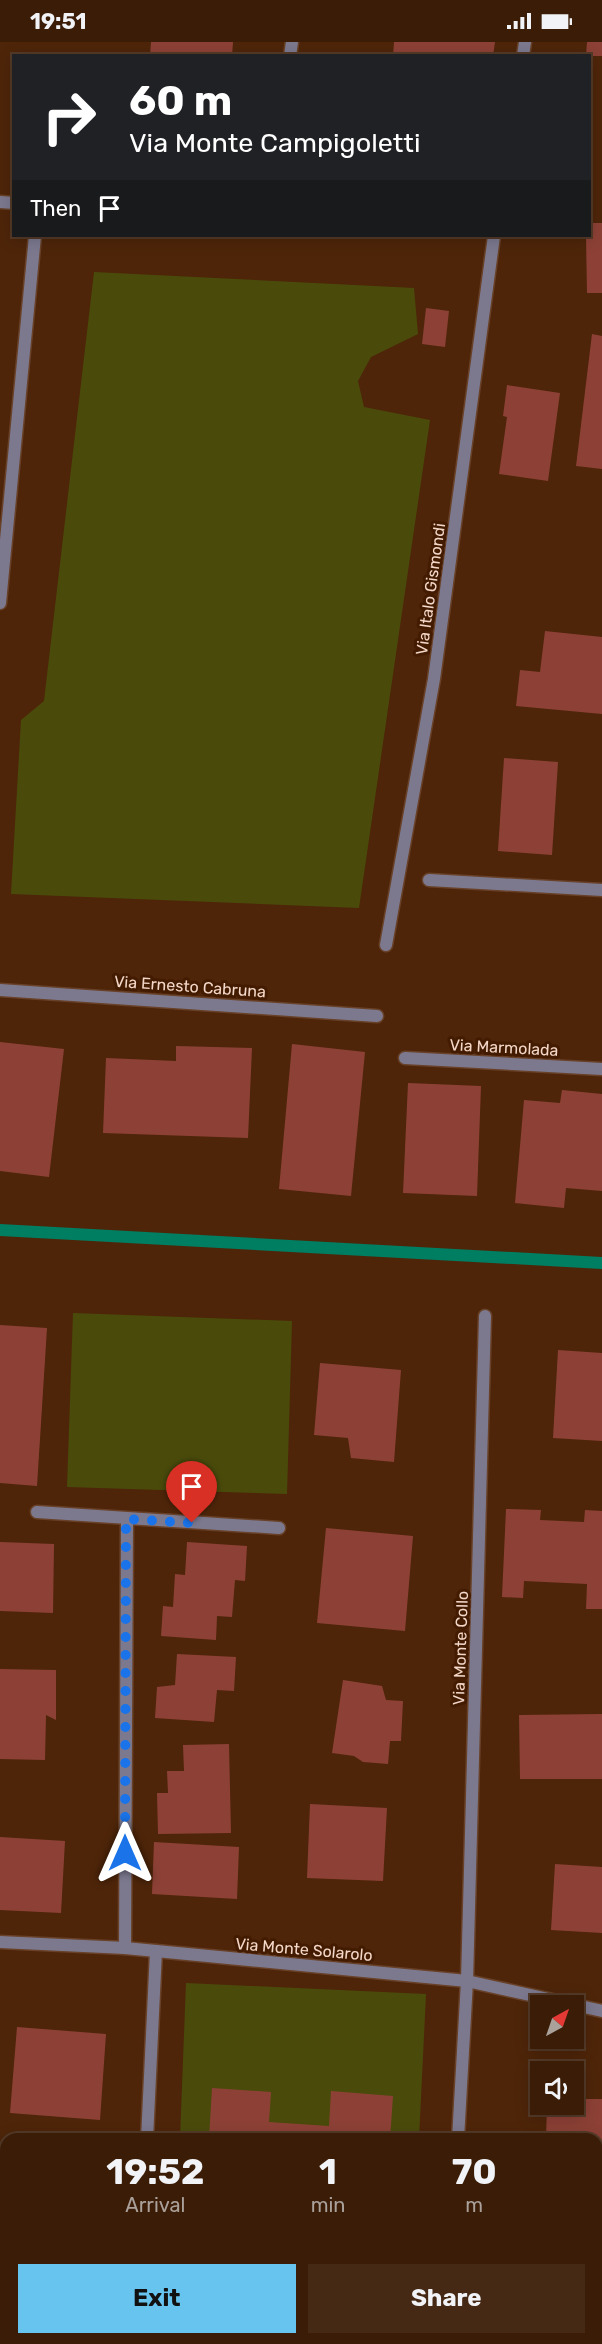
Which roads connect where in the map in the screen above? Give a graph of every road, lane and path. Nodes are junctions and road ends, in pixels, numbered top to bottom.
1 (35, 237) edge
2 (494, 237) edge
3 (0, 603) edge
4 (429, 880) dead end
5 (602, 891) edge
6 (386, 945) dead end
7 (0, 990) edge
8 (377, 1016) dead end
9 (405, 1058) dead end
10 (602, 1069) edge
11 (485, 1316) dead end
12 (37, 1512) dead end
13 (126, 1519) junction
14 (279, 1528) dead end
15 (0, 1942) edge
16 (125, 1948) junction
17 (156, 1951) junction
18 (467, 1981) junction
19 (602, 2012) edge
20 (147, 2133) edge
21 (458, 2133) edge

1 - 3 street
2 - 6 street, Via Italo Gismondi
4 - 5 street
7 - 8 street, Via Ernesto Cabruna
9 - 10 street, Via Marmolada
11 - 18 street, Via Monte Collo
12 - 13 street
13 - 14 street
13 - 16 street
15 - 16 street, Via Monte Solarolo
16 - 17 street, Via Monte Solarolo
17 - 18 street, Via Monte Solarolo
17 - 20 street
18 - 19 street, Via Monte Solarolo
18 - 21 street, Via Monte Collo

